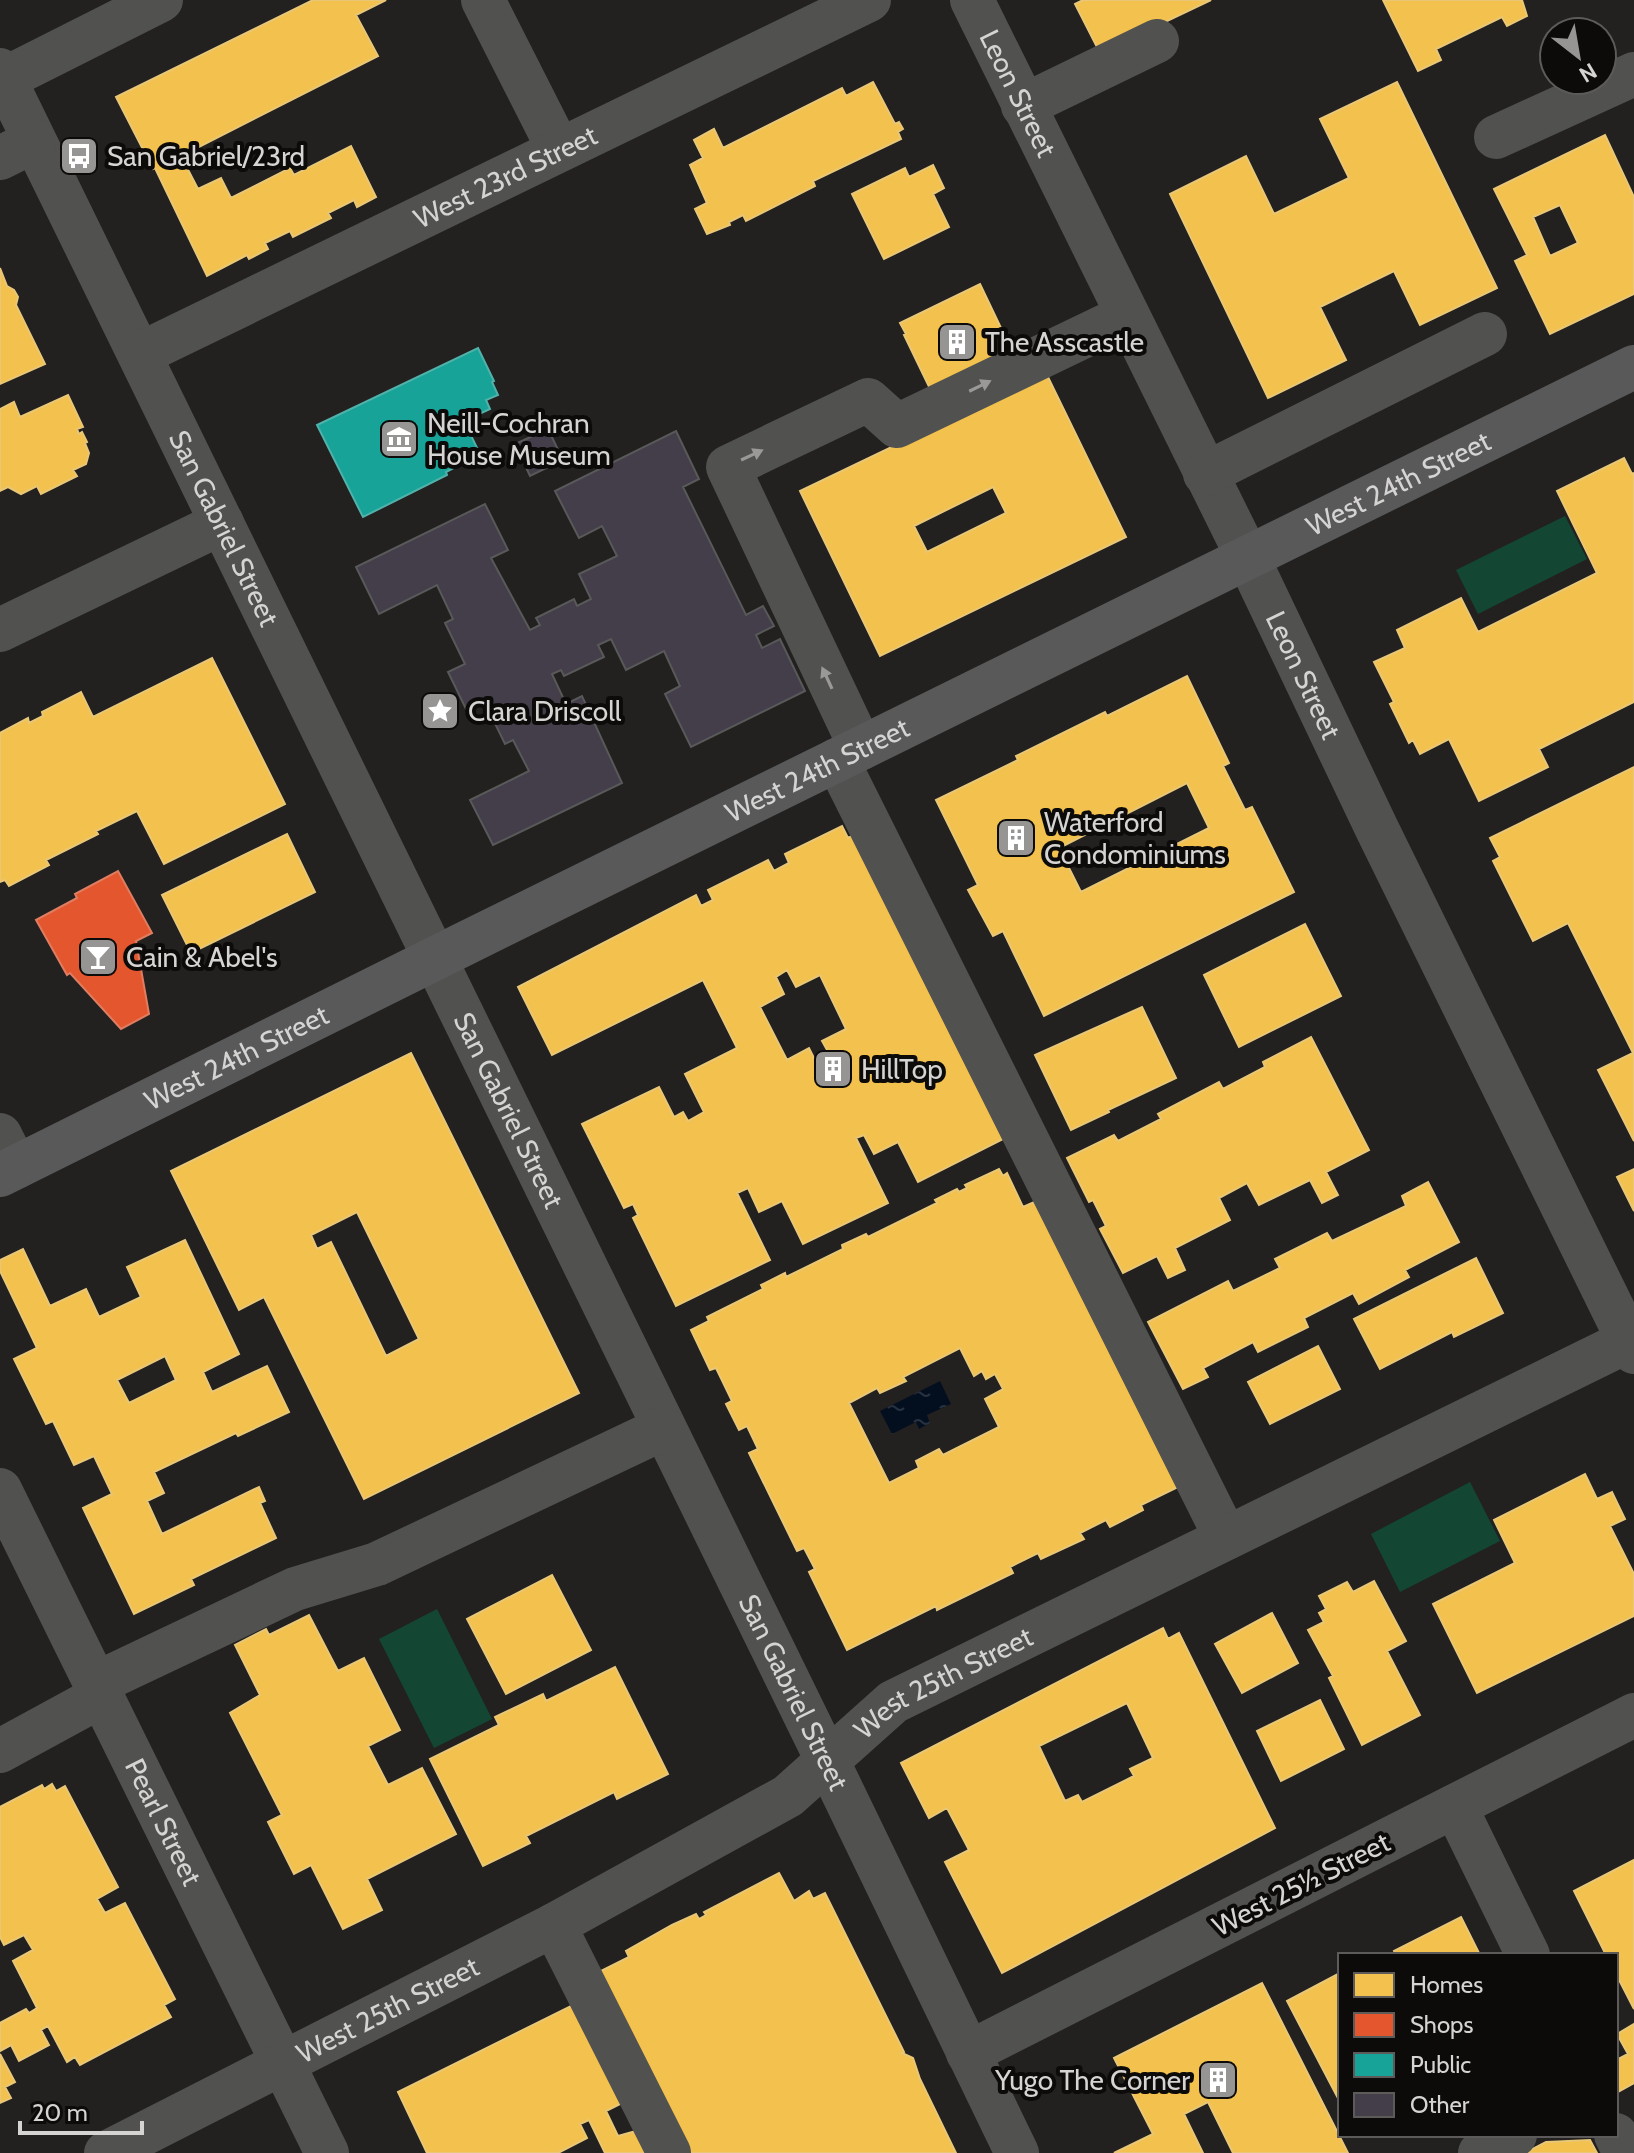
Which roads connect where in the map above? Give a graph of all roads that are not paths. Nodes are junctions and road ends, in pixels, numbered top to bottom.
1 (161, 0) edge
2 (483, 0) edge
3 (869, 0) edge
4 (972, 0) edge
5 (1157, 41) dead end
6 (2, 74) edge
7 (1634, 74) edge
8 (1023, 106) junction
9 (1496, 137) dead end
10 (17, 150) edge
11 (559, 150) junction
12 (1126, 316) junction
13 (1485, 334) dead end
14 (140, 354) junction
15 (1634, 367) edge
16 (1205, 474) junction
17 (222, 523) junction
18 (1247, 556) junction
19 (0, 630) edge
20 (849, 754) junction
21 (434, 958) junction
22 (5, 1159) edge
23 (1632, 1343) edge
24 (664, 1428) junction
25 (0, 1490) edge
26 (1226, 1538) junction
27 (98, 1690) junction
28 (1634, 1715) edge
29 (0, 1751) edge
30 (828, 1762) junction
31 (1455, 1806) junction
32 (554, 1925) junction
33 (1527, 1953) edge
34 (968, 2053) junction
35 (281, 2064) junction
36 (1511, 2137) edge
37 (106, 2153) edge
38 (327, 2153) edge
39 (669, 2153) edge
40 (1017, 2153) edge
41 (1480, 2153) edge

1 - 6 street
2 - 11 street
3 - 11 street, West 23rd Street
4 - 8 street, Leon Street
5 - 8 street
6 - 10 street, San Gabriel Street
7 - 9 street
8 - 12 street, Leon Street
10 - 14 street, San Gabriel Street
11 - 14 street, West 23rd Street
12 - 16 street, Leon Street
20 -> 12 street
13 - 16 street
14 - 17 street, San Gabriel Street
15 - 18 main road, West 24th Street
16 - 18 street, Leon Street
17 - 19 street
17 - 21 street, San Gabriel Street
18 - 20 main road, West 24th Street
18 - 23 street, Leon Street
20 - 21 main road, West 24th Street
20 - 26 street
21 - 22 main road, West 24th Street
21 - 24 street, San Gabriel Street
23 - 26 street, West 25th Street
24 - 27 street
24 - 30 street, San Gabriel Street
25 - 27 street, Pearl Street
26 - 30 street, West 25th Street
27 - 29 street
27 - 35 street, Pearl Street
28 - 31 street, West 25½ Street
30 - 32 street, West 25th Street
30 - 34 street, San Gabriel Street
31 - 33 street
31 - 34 street, West 25½ Street
32 - 35 street, West 25th Street
32 - 39 street
34 - 40 street, San Gabriel Street
35 - 37 street, West 25th Street
35 - 38 street, Pearl Street
36 - 41 street

